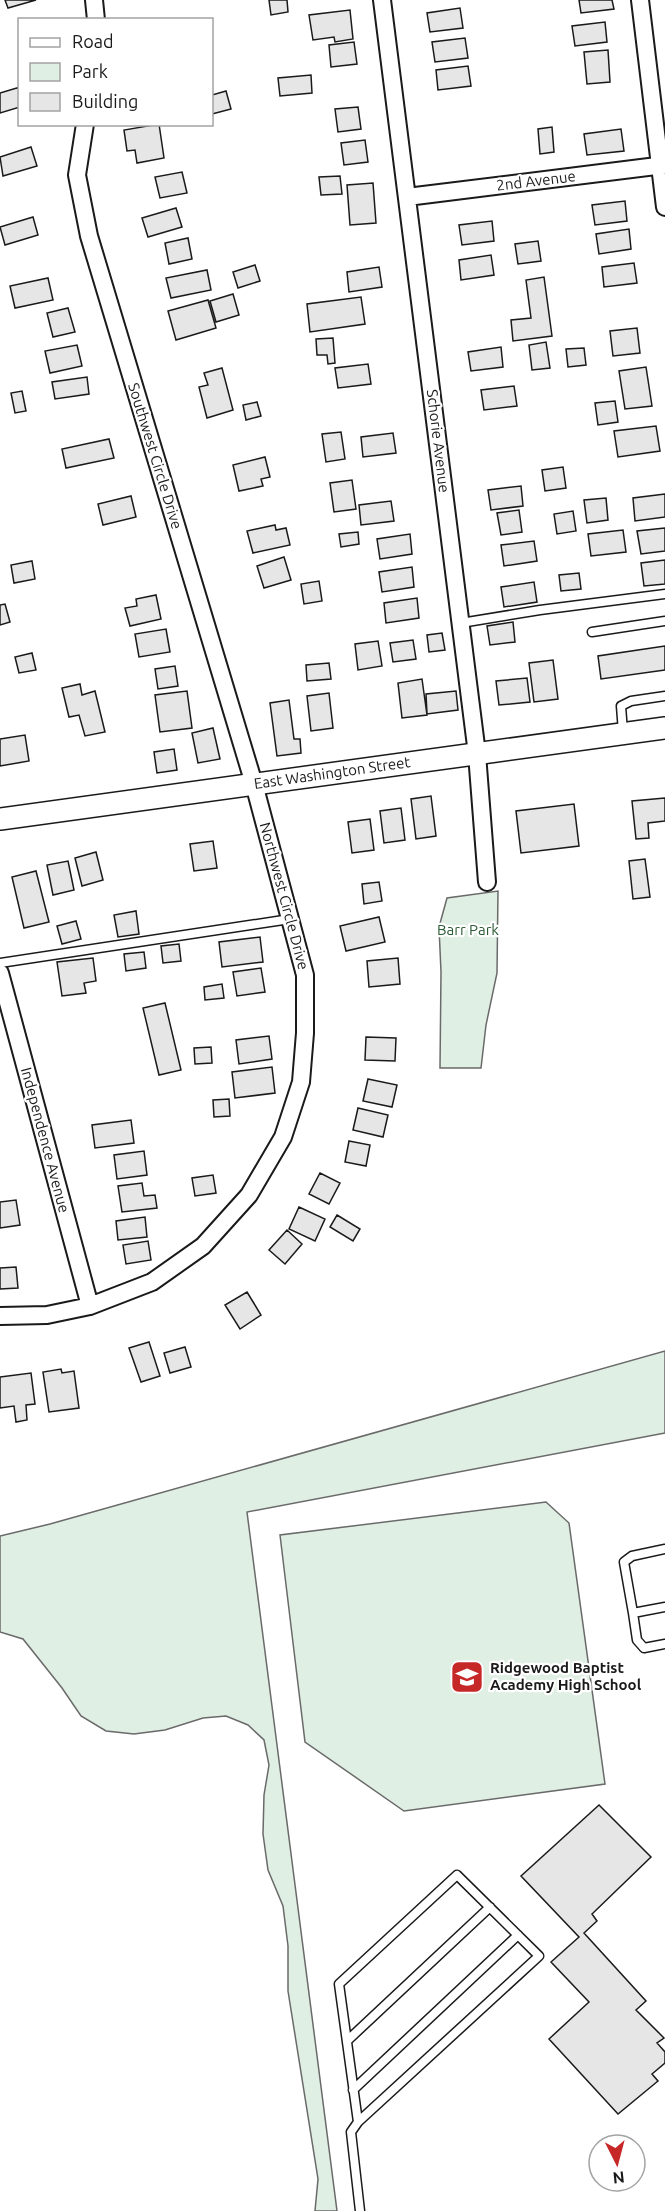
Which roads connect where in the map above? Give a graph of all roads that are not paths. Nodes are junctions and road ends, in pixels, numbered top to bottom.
1 (94, 0) edge
2 (382, 0) edge
3 (640, 0) edge
4 (96, 18) edge
5 (85, 126) edge
6 (662, 166) edge
7 (407, 197) junction
8 (665, 207) edge
9 (665, 594) edge
10 (665, 621) edge
11 (461, 623) junction
12 (592, 632) dead end
13 (665, 696) edge
14 (665, 728) edge
15 (623, 734) junction
16 (477, 754) junction
17 (254, 784) junction
18 (0, 819) edge
19 (487, 882) dead end
20 (290, 920) junction
21 (0, 963) edge
22 (0, 973) edge
23 (90, 1306) junction
24 (0, 1316) edge
25 (665, 1549) edge
26 (665, 1607) edge
27 (633, 1613) junction
28 (665, 1644) edge
29 (490, 1907) junction
30 (518, 1935) junction
31 (348, 2040) junction
32 (353, 2090) junction
33 (358, 2122) junction
34 (360, 2211) edge

1 - 4 street
2 - 7 street, Schorie Avenue
3 - 6 street
5 - 17 street, Southwest Circle Drive
6 - 7 street, 2nd Avenue
6 - 8 street
7 - 11 street, Schorie Avenue
9 - 11 lane
10 - 12 lane
11 - 16 street, Schorie Avenue
13 - 15 lane
14 - 15 street, East Washington Street
15 - 16 street, East Washington Street
16 - 17 street, East Washington Street
16 - 19 street, Schorie Avenue
17 - 18 street, East Washington Street
17 - 20 street, Northwest Circle Drive
20 - 21 lane
20 - 23 street, Northwest Circle Drive
22 - 23 street, Independence Avenue
23 - 24 street, Northwest Circle Drive
25 - 27 lane
26 - 27 lane
27 - 28 lane
29 - 30 lane
29 - 31 lane
29 - 31 lane
30 - 32 lane
30 - 33 lane
31 - 32 lane
32 - 33 lane
33 - 34 lane

